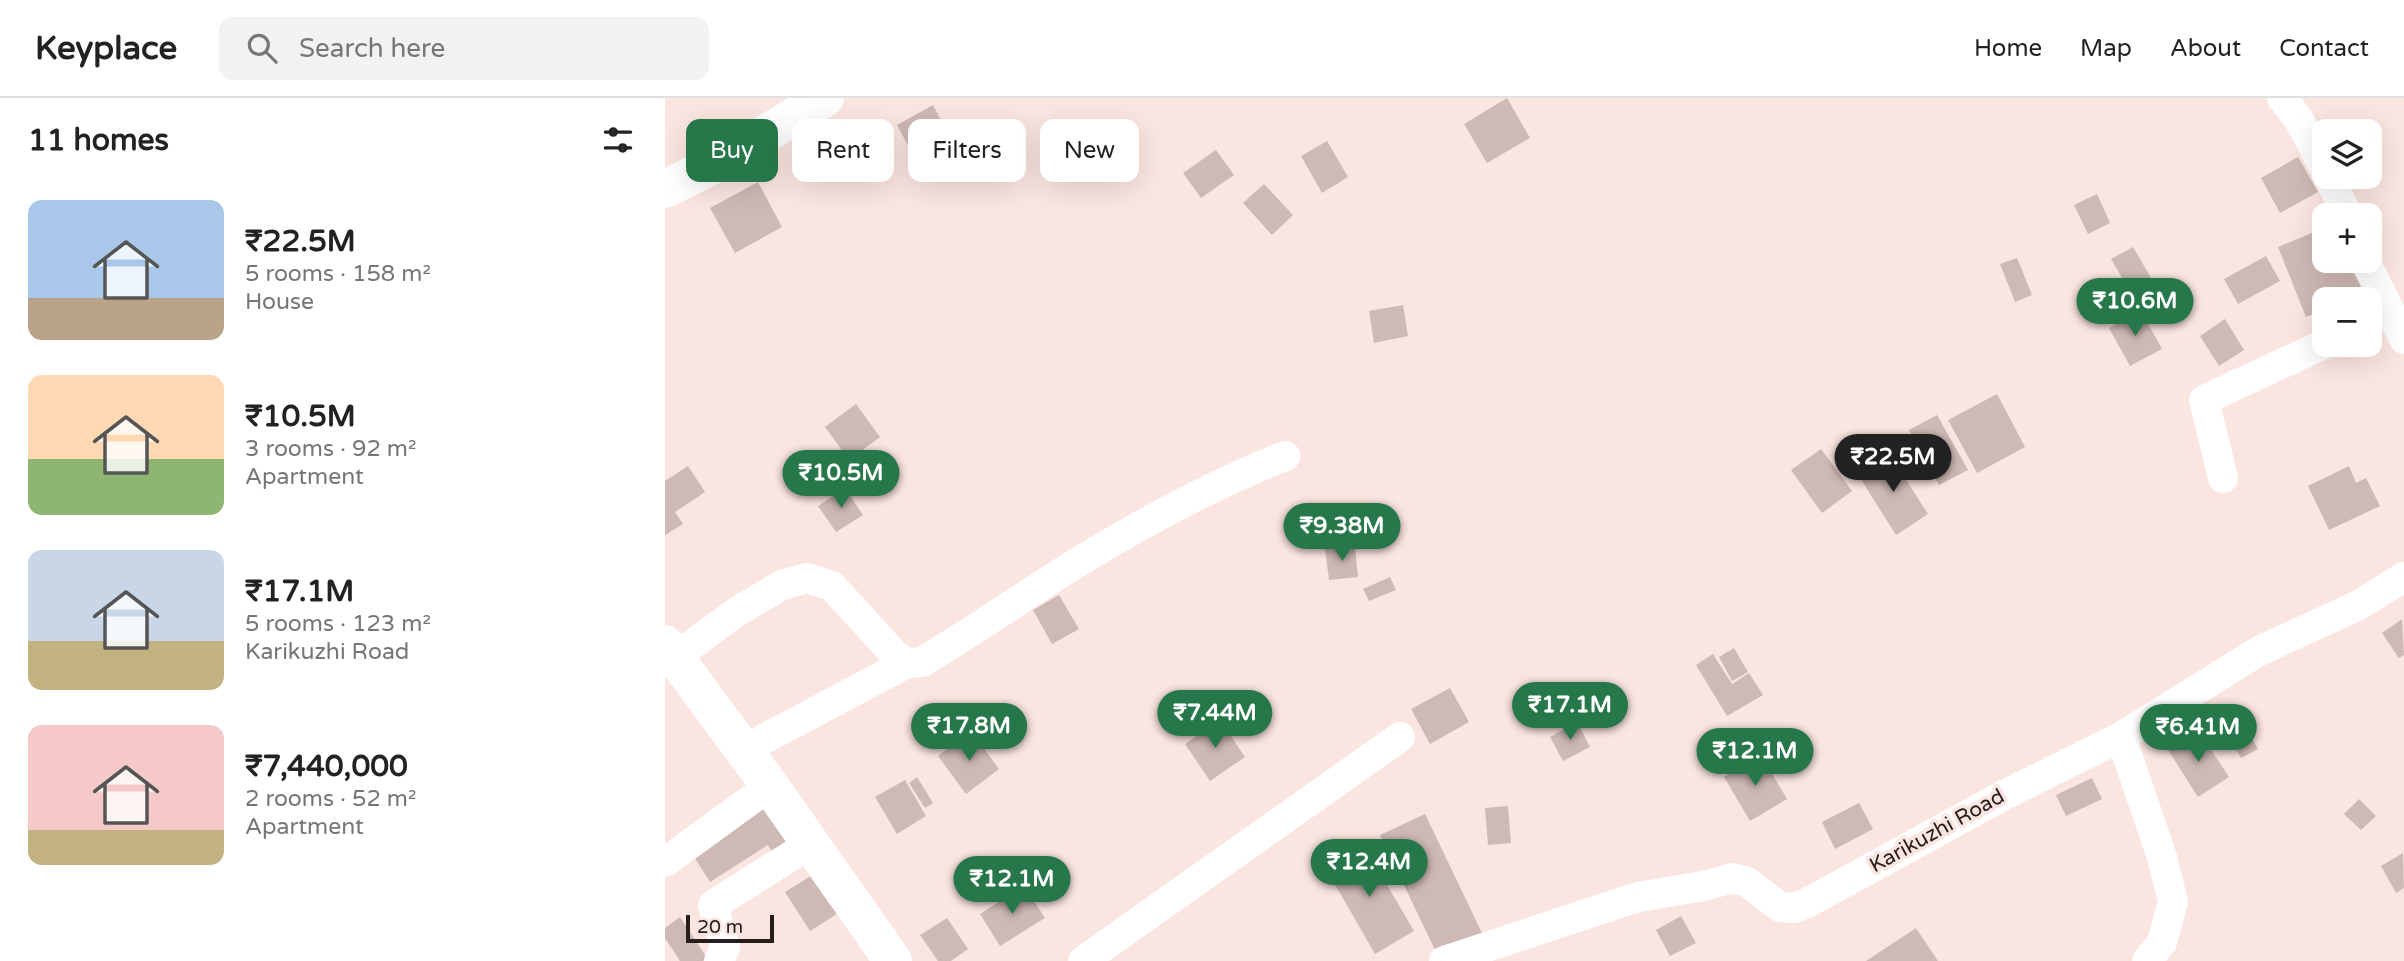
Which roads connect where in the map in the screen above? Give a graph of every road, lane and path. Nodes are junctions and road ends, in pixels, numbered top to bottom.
1 (825, 98) edge
2 (2282, 98) edge
3 (2312, 144) edge
4 (665, 188) edge
5 (2369, 273) edge
6 (2388, 325) edge
7 (2312, 350) edge
8 (1285, 456) dead end
9 (2224, 478) dead end
10 (2404, 577) edge
11 (670, 650) edge
12 (907, 663) junction
13 (1400, 737) dead end
14 (2121, 737) junction
15 (743, 750) junction
16 (770, 786) junction
17 (810, 844) junction
18 (665, 862) edge
19 (719, 961) edge
20 (893, 961) edge
21 (1083, 961) edge
22 (1444, 961) edge
23 (2147, 961) edge

1 - 4 main road
2 - 3 street
5 - 6 street
7 - 9 street
8 - 12 street
10 - 14 street, Karikuzhi Road
11 - 12 street
11 - 15 main road
12 - 15 street
13 - 21 street
14 - 22 street, Karikuzhi Road
14 - 23 street
15 - 16 main road
16 - 17 main road
16 - 18 street
17 - 19 street
17 - 20 main road

